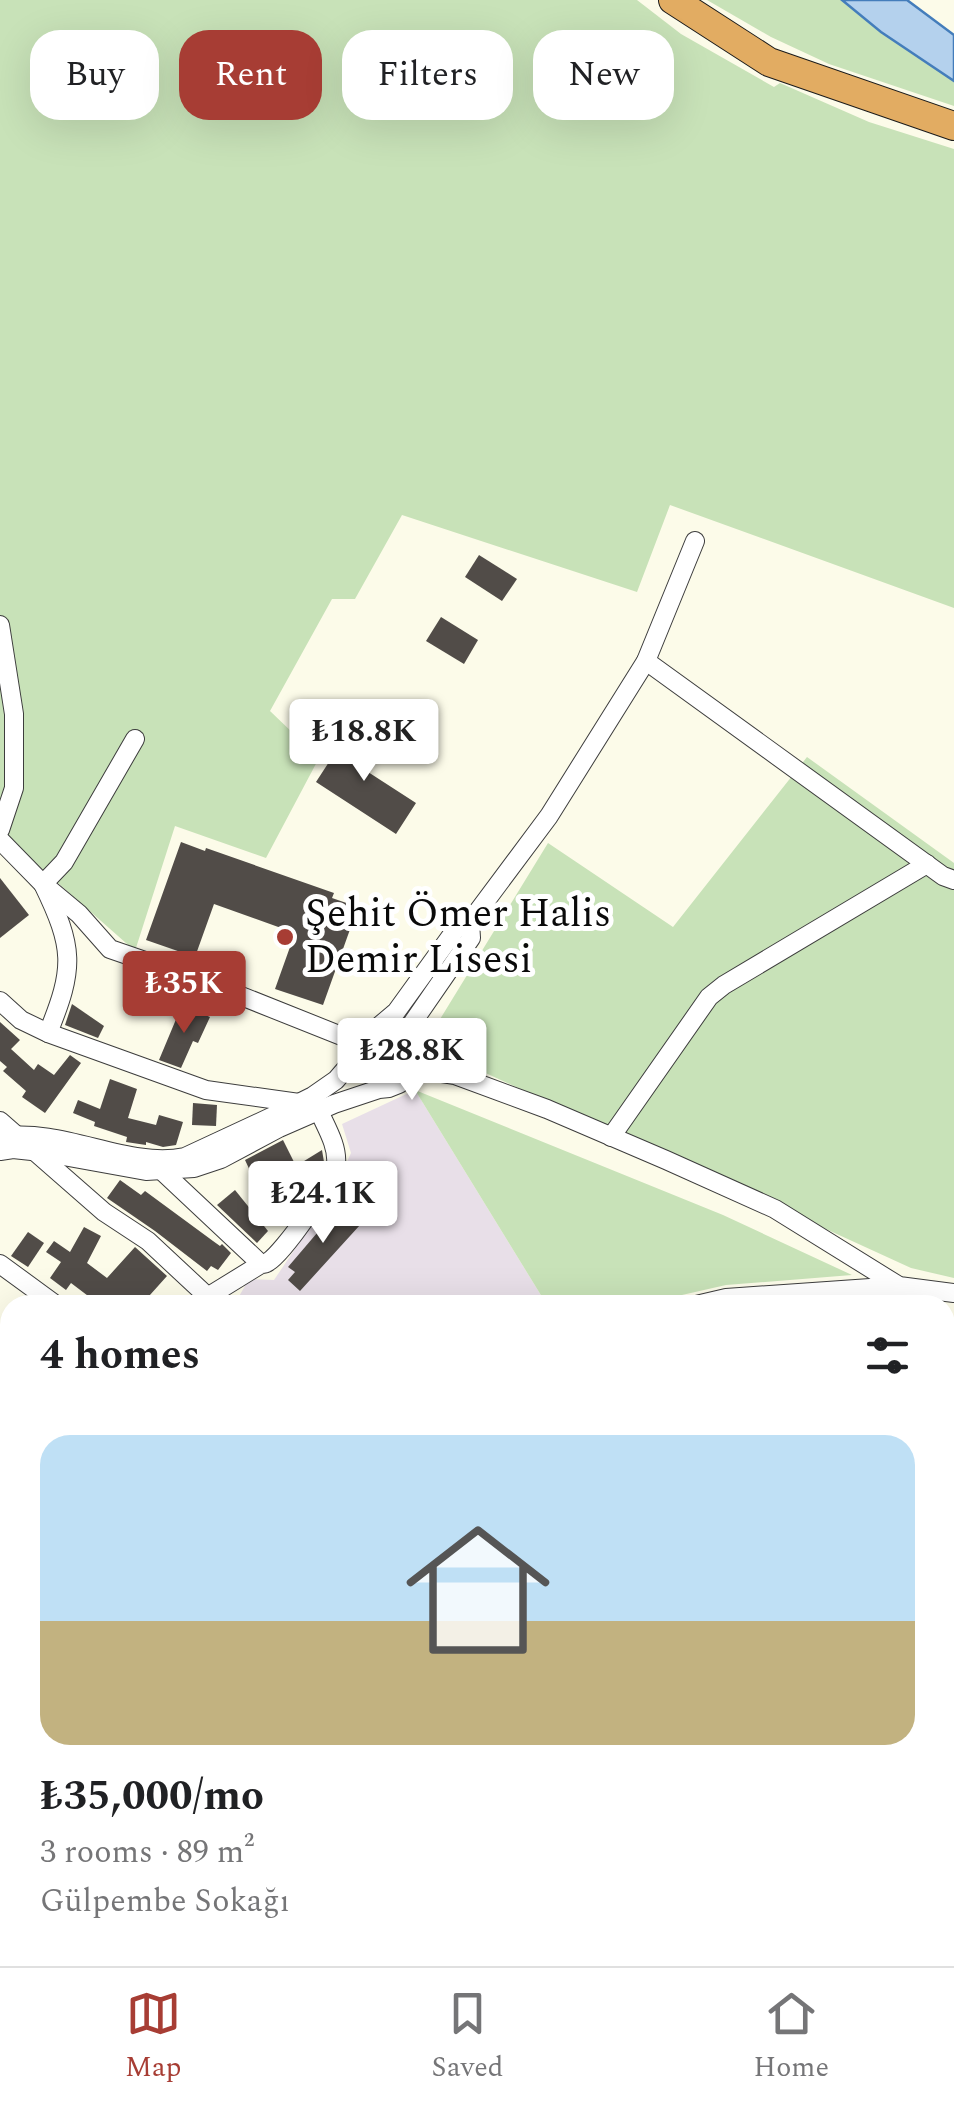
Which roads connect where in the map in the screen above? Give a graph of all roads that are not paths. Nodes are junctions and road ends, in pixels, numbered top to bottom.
1 (673, 0) edge
2 (954, 126) edge
3 (695, 541) dead end
4 (0, 626) edge
5 (646, 661) junction
6 (135, 739) dead end
7 (0, 830) edge
8 (0, 840) edge
9 (927, 864) junction
10 (954, 880) edge
11 (43, 884) junction
12 (470, 922) junction
13 (0, 1000) edge
14 (48, 1033) junction
15 (362, 1042) junction
16 (410, 1059) junction
17 (379, 1089) junction
18 (299, 1103) junction
19 (319, 1111) junction
20 (0, 1121) edge
21 (7, 1136) edge
22 (611, 1137) junction
23 (0, 1151) edge
24 (35, 1151) junction
25 (162, 1171) junction
26 (0, 1264) edge
27 (261, 1264) junction
28 (899, 1286) junction
29 (954, 1293) edge
30 (42, 1295) edge
31 (198, 1295) edge
32 (212, 1295) edge
33 (856, 1295) edge

1 - 2 highway
3 - 5 street
4 - 7 street
5 - 9 street
5 - 12 street
6 - 11 street
8 - 11 street
9 - 10 street
9 - 22 street
11 - 14 street
11 - 15 street
12 - 15 street
12 - 16 street
13 - 14 street
14 - 18 street
15 - 16 street
15 - 17 street
15 - 18 street
16 - 17 street
16 - 22 street
17 - 19 street
18 - 21 street
19 - 25 street
19 - 27 street
20 - 21 street
21 - 24 street
22 - 28 street
23 - 24 street
24 - 25 street
24 - 31 street
25 - 27 street
26 - 30 street
27 - 32 street
28 - 29 street
28 - 33 street

